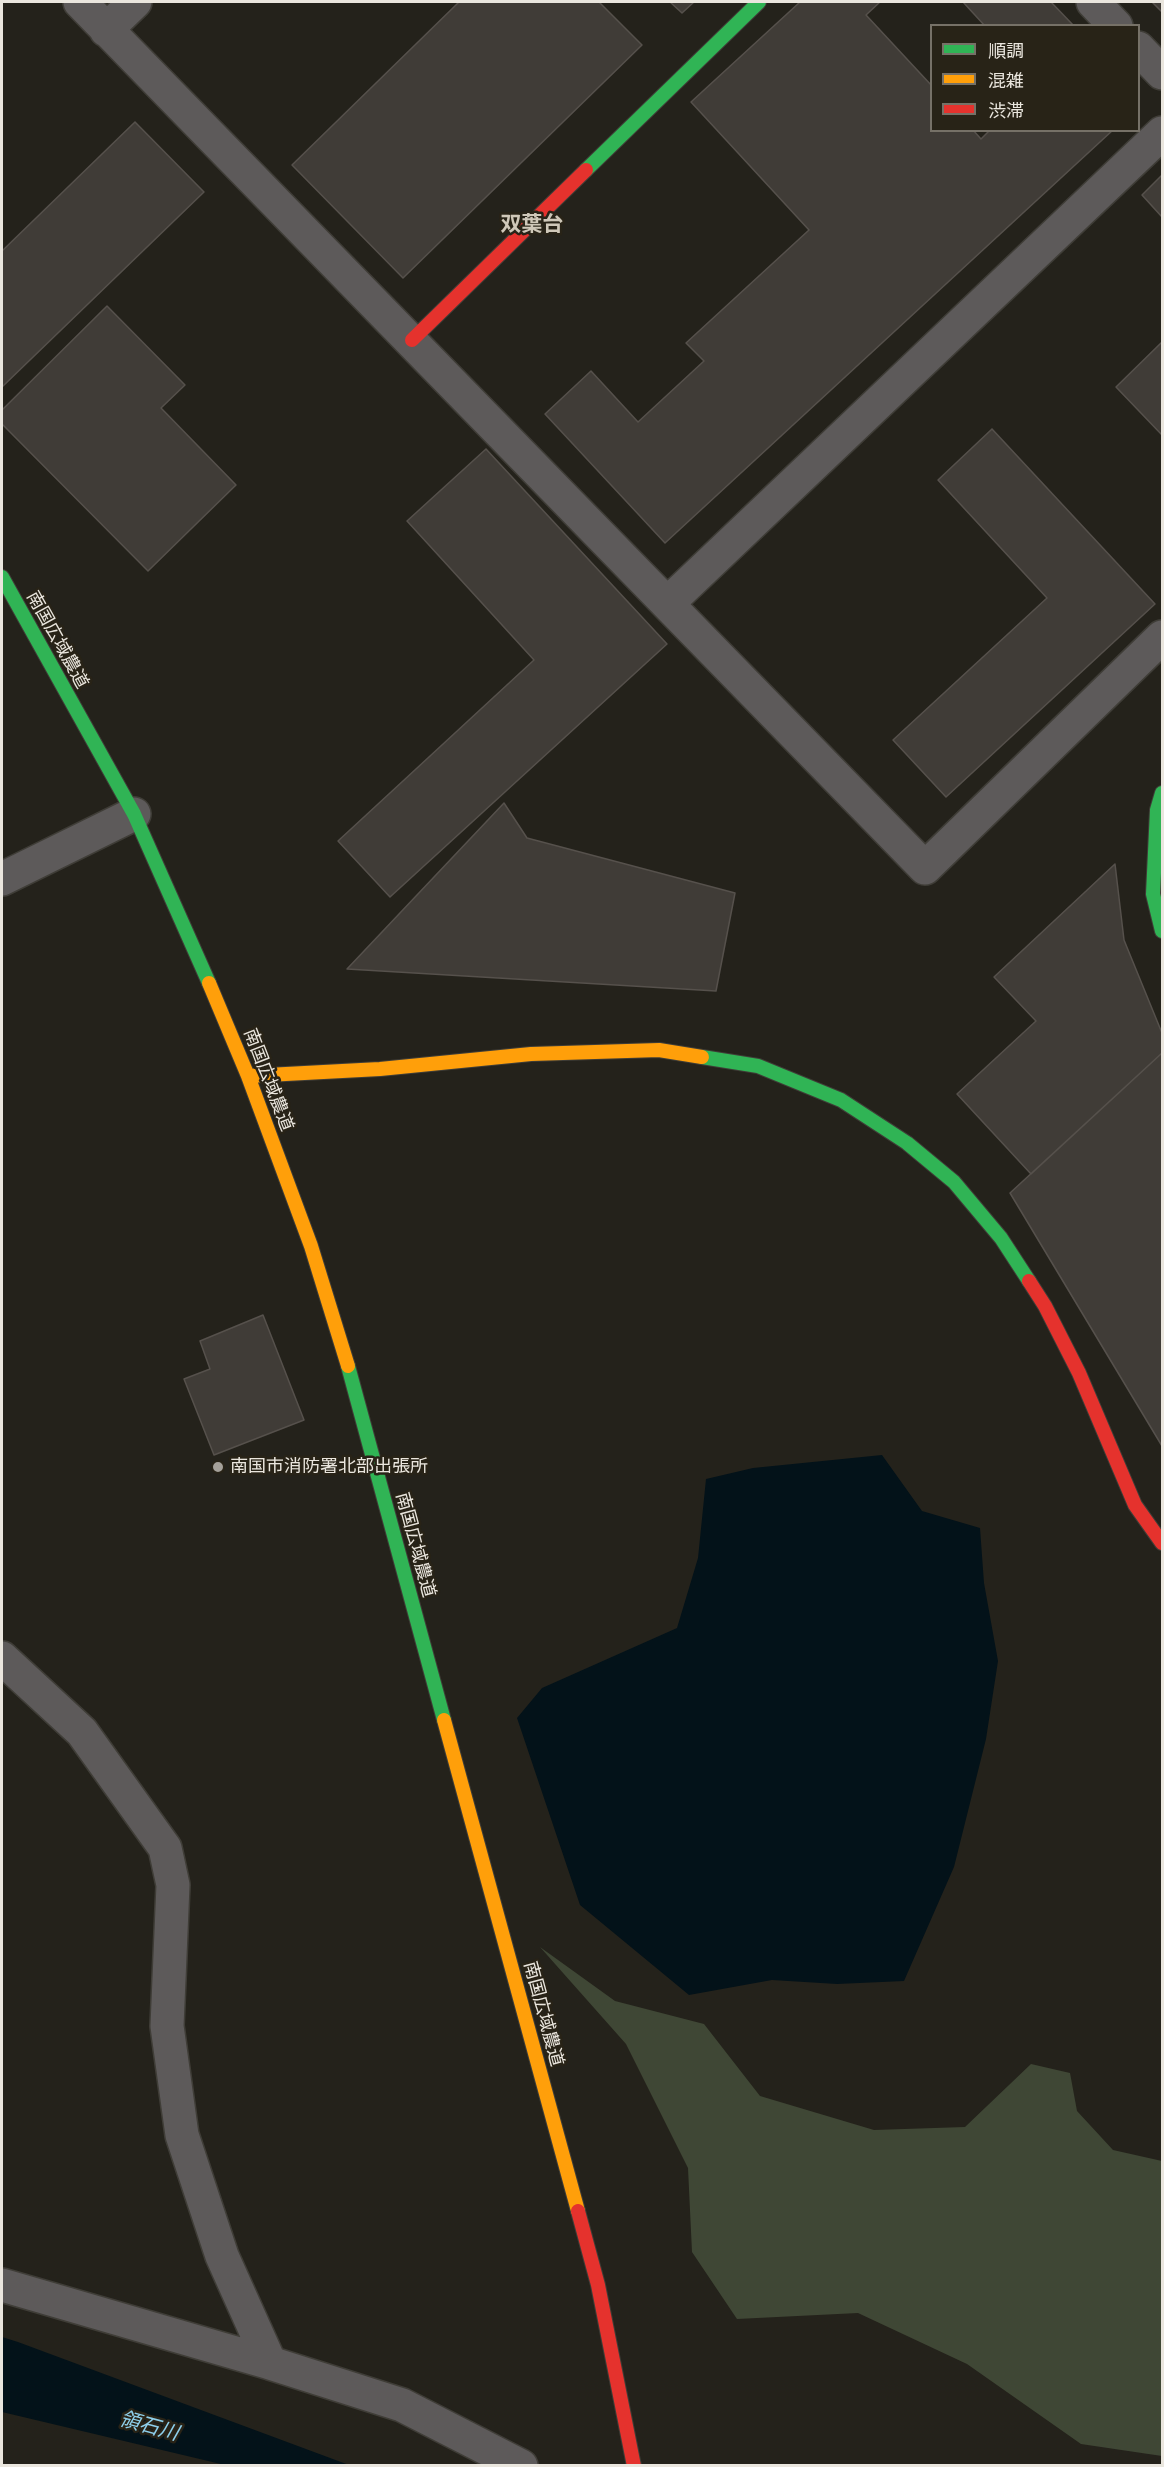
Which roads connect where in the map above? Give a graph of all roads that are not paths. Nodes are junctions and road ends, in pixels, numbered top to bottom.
1 (80, 2) edge
2 (135, 2) edge
3 (759, 2) edge
4 (1093, 2) edge
5 (1114, 24) edge
6 (106, 30) junction
7 (1140, 50) edge
8 (1162, 73) edge
9 (1162, 134) edge
10 (412, 340) junction
11 (2, 577) edge
12 (668, 603) junction
13 (1162, 637) edge
14 (1162, 793) edge
15 (134, 814) junction
16 (2, 879) edge
17 (1162, 931) edge
18 (248, 1076) junction
19 (1162, 1542) edge
20 (2, 1658) edge
21 (2, 2285) edge
22 (270, 2363) junction
23 (521, 2466) edge
24 (634, 2466) edge

1 - 6 street
2 - 6 street
3 - 10 street
4 - 5 street
6 - 10 street
7 - 8 street
9 - 12 street
10 - 12 street
11 - 15 street, 南国広域農道
12 - 13 street
14 - 17 street
15 - 16 street
15 - 18 street, 南国広域農道
18 - 19 street
18 - 24 street, 南国広域農道
20 - 22 street
21 - 22 street
22 - 23 street

